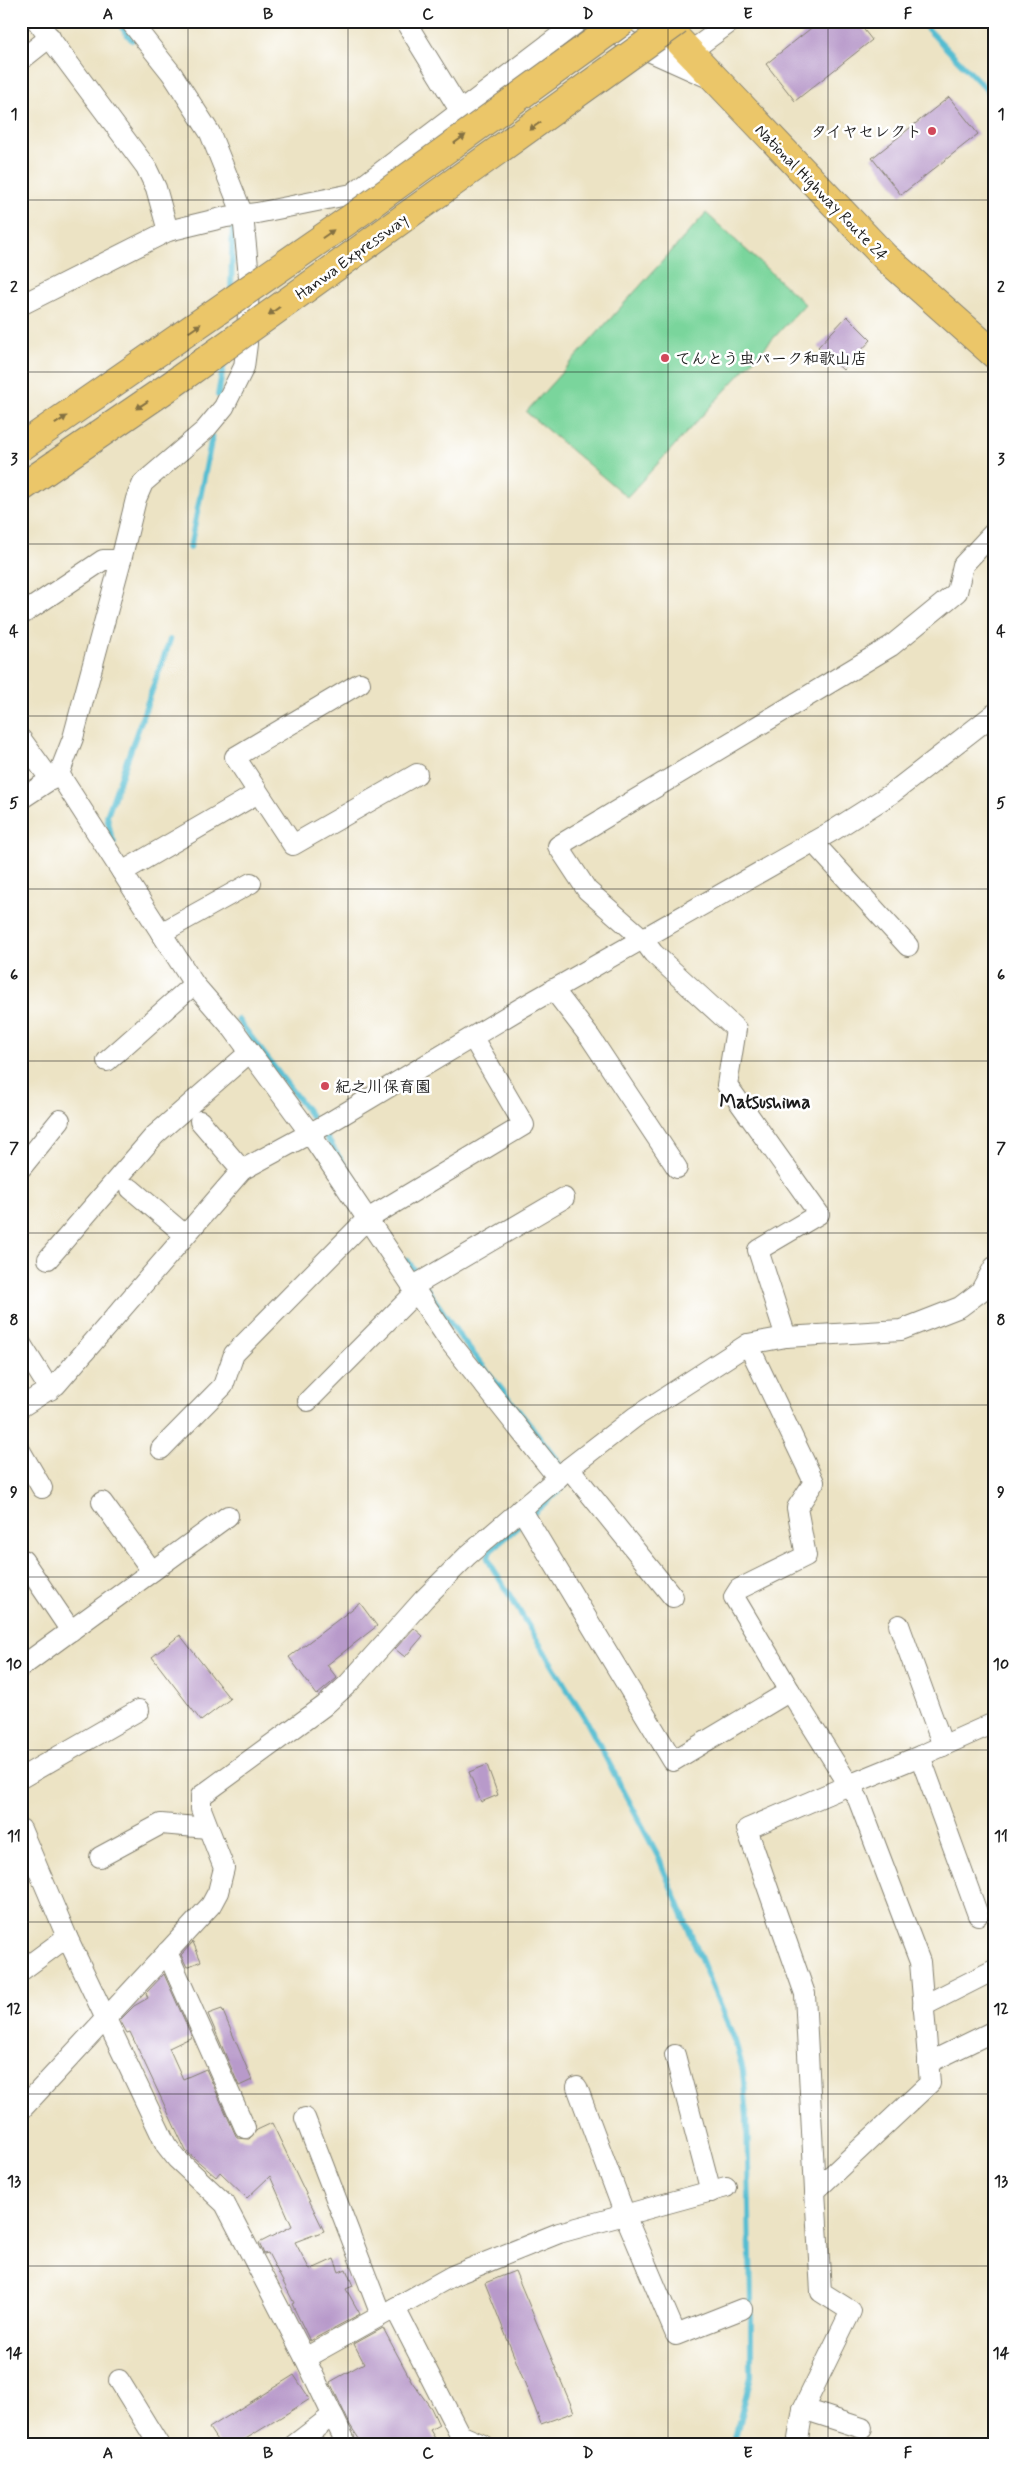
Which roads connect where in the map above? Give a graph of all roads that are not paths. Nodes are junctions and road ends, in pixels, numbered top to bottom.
1 (37, 21) edge
2 (130, 21) edge
3 (579, 21) edge
4 (594, 21) edge
5 (623, 21) edge
6 (660, 21) edge
7 (678, 21) edge
8 (694, 21) edge
9 (732, 21) edge
10 (408, 26) dead end
11 (50, 37) junction
12 (682, 58) junction
13 (21, 60) edge
14 (574, 97) junction
15 (461, 112) junction
16 (235, 216) junction
17 (168, 231) junction
18 (21, 305) edge
19 (994, 354) edge
20 (21, 447) edge
21 (21, 488) edge
22 (994, 532) edge
23 (121, 560) junction
24 (21, 615) edge
25 (360, 683) dead end
26 (994, 714) edge
27 (21, 739) edge
28 (416, 774) dead end
29 (55, 777) junction
30 (258, 793) junction
31 (21, 799) edge
32 (813, 842) junction
33 (127, 869) junction
34 (251, 883) dead end
35 (166, 931) junction
36 (643, 939) junction
37 (908, 946) dead end
38 (194, 984) junction
39 (553, 989) junction
40 (473, 1038) junction
41 (250, 1052) junction
42 (107, 1061) dead end
43 (60, 1120) dead end
44 (200, 1121) dead end
45 (309, 1132) junction
46 (21, 1168) edge
47 (677, 1168) dead end
48 (242, 1170) junction
49 (131, 1189) dead end
50 (564, 1198) dead end
51 (373, 1216) junction
52 (185, 1235) junction
53 (48, 1259) dead end
54 (994, 1268) edge
55 (418, 1285) junction
56 (786, 1337) junction
57 (21, 1344) edge
58 (748, 1344) junction
59 (50, 1390) junction
60 (308, 1401) dead end
61 (21, 1407) edge
62 (161, 1449) dead end
63 (21, 1452) edge
64 (564, 1473) junction
65 (42, 1488) dead end
66 (102, 1502) dead end
67 (228, 1516) dead end
68 (525, 1516) junction
69 (24, 1560) dead end
70 (152, 1571) junction
71 (673, 1597) dead end
72 (898, 1625) dead end
73 (71, 1631) junction
74 (24, 1659) edge
75 (790, 1691) junction
76 (139, 1710) dead end
77 (994, 1723) edge
78 (943, 1746) junction
79 (920, 1756) junction
80 (21, 1778) edge
81 (849, 1785) junction
82 (208, 1828) junction
83 (21, 1829) edge
84 (100, 1858) dead end
85 (28, 1864) edge
86 (978, 1915) dead end
87 (66, 1937) junction
88 (167, 1952) junction
89 (994, 1970) edge
90 (21, 1971) edge
91 (923, 2006) junction
92 (105, 2018) junction
93 (994, 2031) edge
94 (675, 2055) dead end
95 (928, 2063) junction
96 (577, 2087) dead end
97 (21, 2110) edge
98 (305, 2118) dead end
99 (245, 2128) dead end
100 (815, 2191) junction
101 (625, 2215) junction
102 (742, 2308) dead end
103 (388, 2311) junction
104 (305, 2358) junction
105 (120, 2380) dead end
106 (803, 2409) junction
107 (332, 2414) junction
108 (862, 2428) dead end
109 (159, 2445) edge
110 (294, 2445) edge
111 (347, 2445) edge
112 (483, 2445) edge
113 (797, 2445) edge

1 - 11 street
2 - 16 street
3 - 15 street
4 - 12 street
20 -> 5 highway, Hanwa Expressway, bridge
6 - 12 highway, National Highway Route 24
7 - 14 highway, Hanwa Expressway, bridge
8 - 14 highway, bridge
9 - 12 street
10 - 15 street
11 - 13 street
11 - 17 street
12 - 19 highway, National Highway Route 24
14 -> 21 highway, Hanwa Expressway, bridge
15 - 16 street
16 - 17 street
16 - 23 street
17 - 18 street
22 - 36 street
23 - 24 street
23 - 29 street
25 - 30 street
26 - 32 street
27 - 29 street
28 - 30 street
29 - 31 street
29 - 33 street
30 - 33 street
32 - 36 street
32 - 37 street
33 - 35 street
34 - 35 street
35 - 38 street
36 - 39 street
36 - 56 street
38 - 41 street
38 - 42 street
39 - 40 street
39 - 47 street
40 - 45 street
40 - 51 street
41 - 45 street
41 - 53 street
43 - 46 street
44 - 48 street
45 - 48 street
45 - 51 street
48 - 52 street
49 - 52 street
50 - 55 street
51 - 55 street
51 - 62 street
52 - 59 street
54 - 56 street
55 - 60 street
55 - 64 street
56 - 58 street
57 - 59 street
58 - 64 street
58 - 75 street
59 - 61 street
63 - 65 street
64 - 68 street
64 - 71 street
66 - 70 street
67 - 70 street
68 - 75 street
68 - 82 street
69 - 73 street
70 - 73 street
72 - 78 street
73 - 74 street
75 - 81 street
76 - 80 street
77 - 78 street
78 - 79 street
79 - 81 street
79 - 86 street
81 - 91 street
81 - 100 street
82 - 84 street
82 - 88 street
83 - 85 street
85 - 87 street
87 - 90 street
87 - 92 street
88 - 92 street
88 - 99 street
89 - 91 street
91 - 95 street
92 - 97 street
92 - 104 street
93 - 95 street
94 - 101 street
95 - 100 street
96 - 101 street
98 - 103 street
100 - 106 street
101 - 102 street
101 - 103 street
103 - 104 street
103 - 112 street
104 - 107 street
105 - 109 street
106 - 108 street
106 - 113 street
107 - 110 street
107 - 111 street

